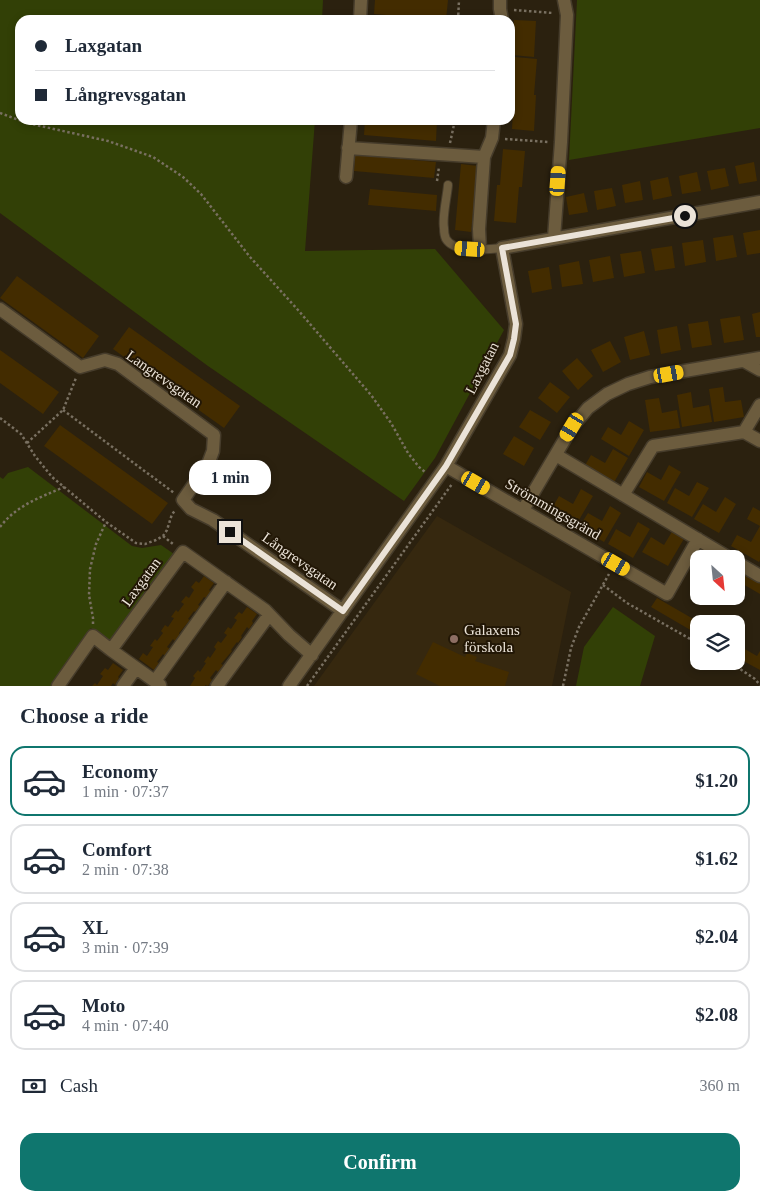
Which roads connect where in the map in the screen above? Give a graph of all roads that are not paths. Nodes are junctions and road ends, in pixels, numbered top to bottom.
1 (361, 0) edge
2 (564, 0) edge
3 (360, 15) edge
4 (350, 125) edge
5 (493, 125) edge
6 (348, 148) junction
7 (484, 157) junction
8 (346, 177) dead end
9 (448, 185) dead end
10 (760, 202) edge
11 (554, 238) junction
12 (502, 248) junction
13 (480, 249) junction
14 (0, 309) edge
15 (760, 358) edge
16 (744, 361) junction
17 (760, 370) edge
18 (760, 405) edge
19 (744, 432) junction
20 (760, 441) edge
21 (556, 455) junction
22 (446, 466) junction
23 (623, 495) junction
24 (523, 510) junction
25 (214, 520) joint
26 (698, 539) junction
27 (716, 550) edge
28 (745, 567) edge
29 (760, 576) edge
30 (226, 582) junction
31 (343, 611) junction
32 (270, 615) junction
33 (111, 650) junction
34 (312, 655) junction
35 (136, 668) junction
36 (158, 684) edge
37 (58, 686) edge
38 (124, 686) edge
39 (217, 686) edge
40 (289, 686) edge

1 - 3 street
2 - 11 street
4 - 6 street
5 - 7 street
6 - 7 street
6 - 8 street
7 - 13 street
9 - 13 lane
10 - 11 street
11 - 12 street
12 - 13 lane
12 - 22 street, Laxgatan
14 - 25 street, Langrevsgatan
15 - 16 street
16 - 17 street
16 - 21 street
18 - 19 street
19 - 20 street
19 - 23 street
21 - 23 street
21 - 24 street
22 - 24 street, Strömmingsgränd
22 - 31 street, Laxgatan
23 - 26 street
24 - 26 street, Strömmingsgränd
25 - 31 street, Långrevsgatan
26 - 27 street
28 - 29 street
30 - 32 street, Laxgatan
30 - 33 street, Laxgatan
30 - 36 street
31 - 34 street, Laxgatan
32 - 34 street, Laxgatan
32 - 39 street
33 - 35 street
33 - 37 street
34 - 40 street, Laxgatan
35 - 36 street
35 - 38 street

